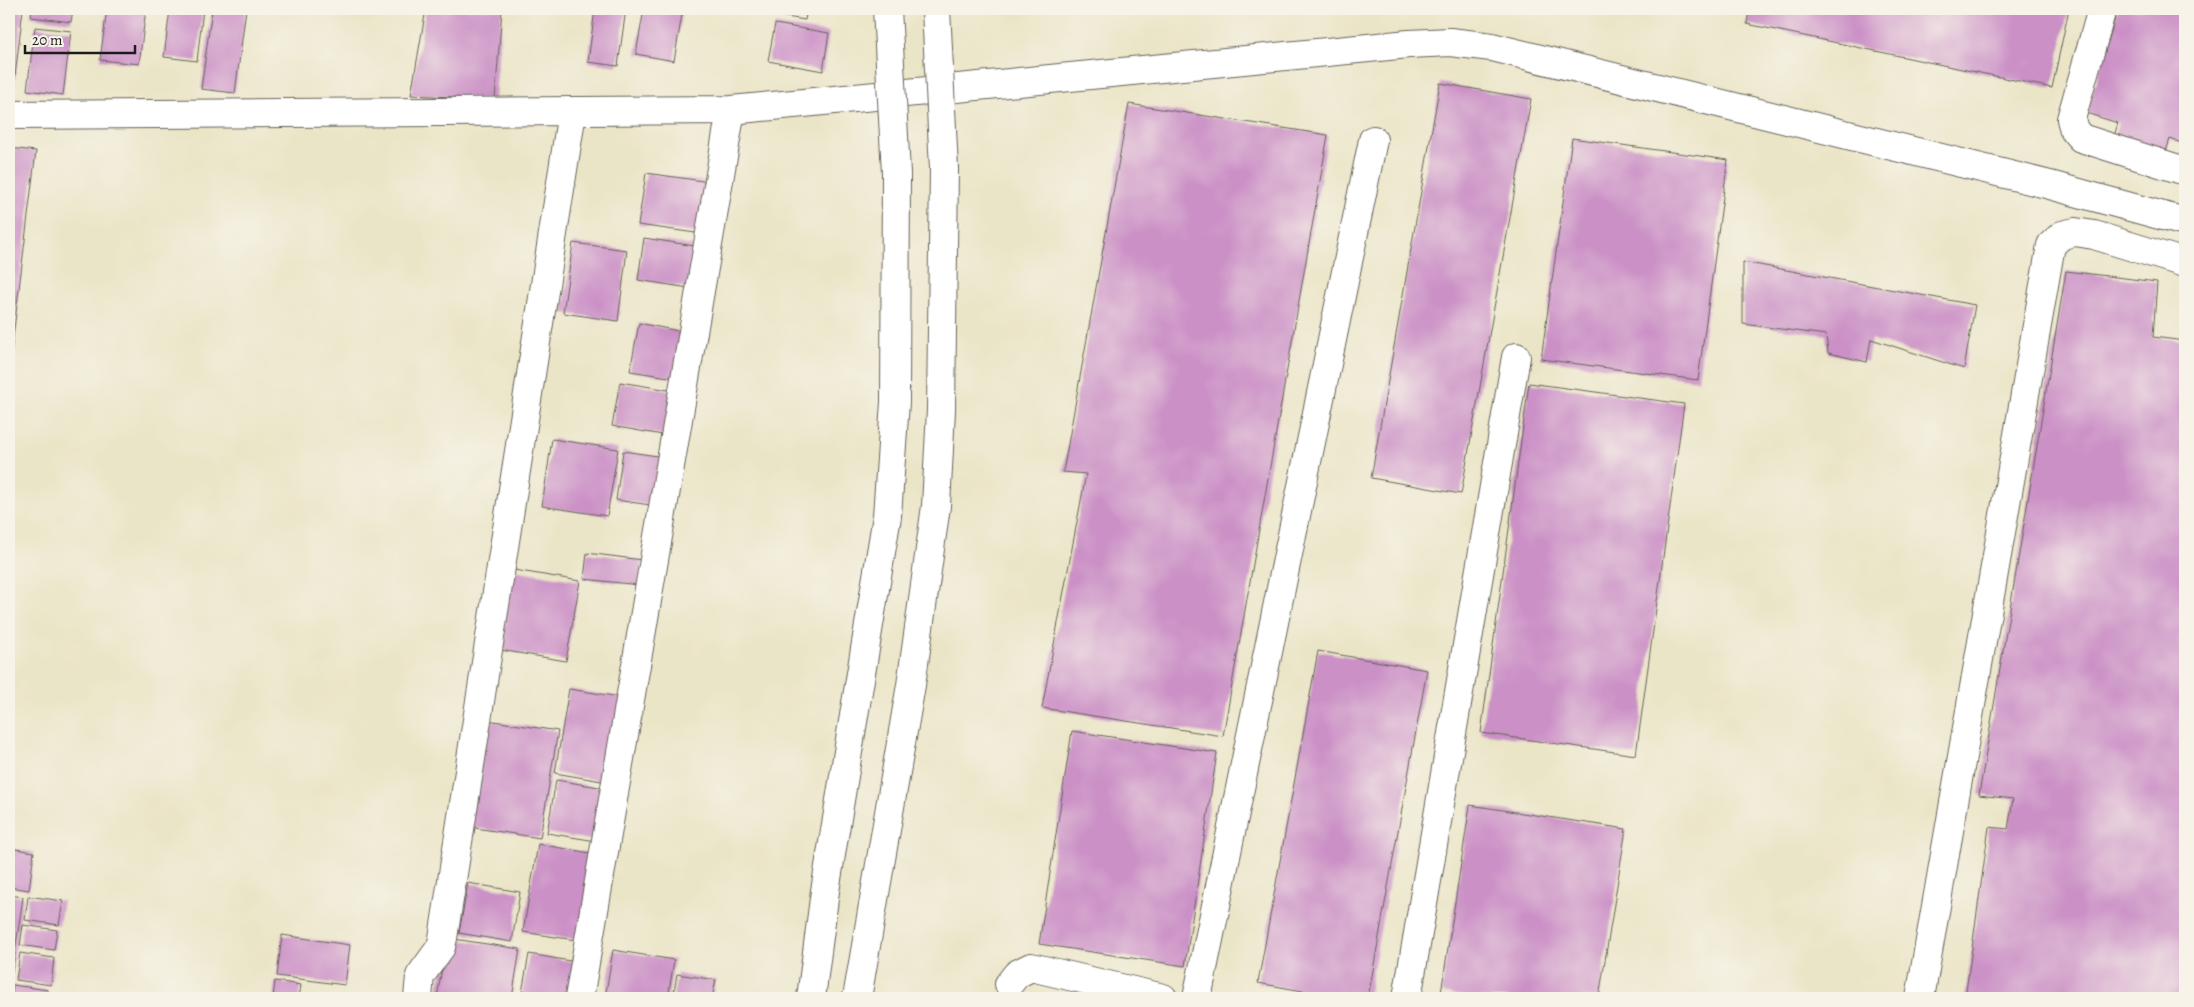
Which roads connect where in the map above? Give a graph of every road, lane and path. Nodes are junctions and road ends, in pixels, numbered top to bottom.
1 (887, 9) edge
2 (936, 9) edge
3 (2102, 9) edge
4 (731, 110) junction
5 (572, 112) junction
6 (9, 115) edge
7 (1373, 140) dead end
8 (2185, 171) edge
9 (2185, 222) edge
10 (2185, 263) edge
11 (1516, 356) dead end
12 (1009, 984) dead end
13 (418, 998) edge
14 (579, 998) edge
15 (811, 998) edge
16 (857, 998) edge
17 (1163, 998) edge
18 (1196, 998) edge
19 (1407, 998) edge
20 (1920, 998) edge

1 - 15 main road, bridge
2 - 16 main road, bridge
3 - 8 main road
4 - 5 main road
4 - 9 main road
4 - 14 main road
5 - 6 main road
5 - 13 main road
7 - 18 main road
10 - 20 main road
11 - 19 main road
12 - 17 main road

